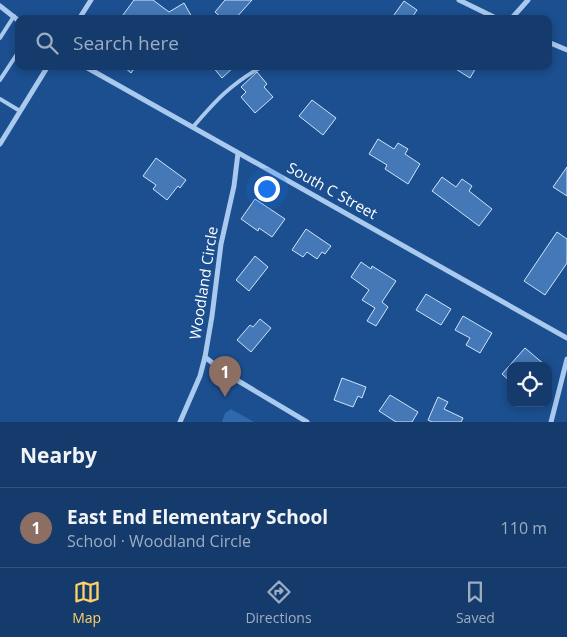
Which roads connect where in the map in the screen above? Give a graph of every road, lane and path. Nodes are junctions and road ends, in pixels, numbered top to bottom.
1 (91, 0) edge
2 (459, 0) edge
3 (528, 0) edge
4 (0, 6) edge
5 (82, 15) edge
6 (490, 15) edge
7 (515, 15) edge
8 (14, 16) joint
9 (0, 38) edge
10 (552, 44) edge
11 (567, 50) edge
12 (15, 57) edge
13 (46, 70) edge
14 (91, 70) edge
15 (256, 70) edge
16 (0, 80) edge
17 (0, 98) edge
18 (20, 111) junction
19 (193, 127) junction
20 (1, 141) edge
21 (238, 153) junction
22 (567, 338) edge
23 (205, 357) junction
24 (567, 359) edge
25 (180, 422) edge
26 (306, 422) edge
27 (551, 422) edge

1 - 5 street
2 - 6 street
3 - 7 street
4 - 8 street
8 - 9 lane
10 - 11 street
12 - 16 lane
13 - 18 street
14 - 19 street, South C Street
15 - 19 lane
17 - 18 lane
18 - 20 street
19 - 21 street, South C Street
21 - 22 street, South C Street
21 - 23 street, Woodland Circle
23 - 25 street
23 - 26 street, Woodland Circle
24 - 27 street

